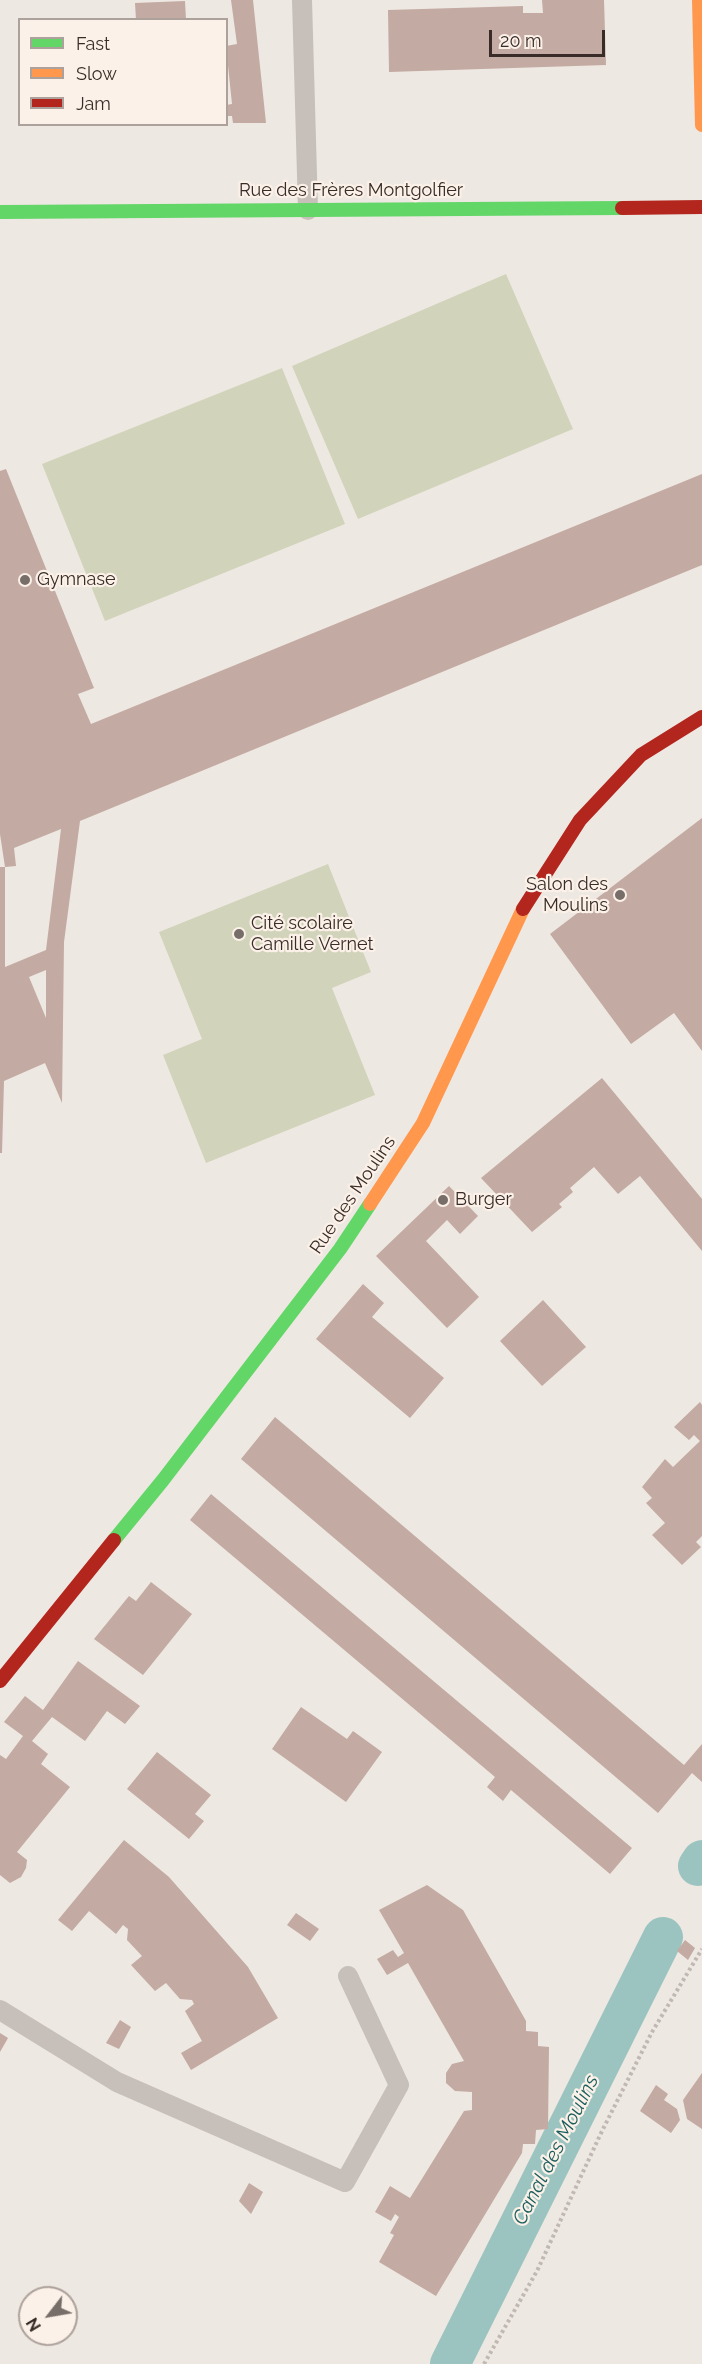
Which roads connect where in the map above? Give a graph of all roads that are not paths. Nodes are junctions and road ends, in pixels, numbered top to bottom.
1 (302, 0) edge
2 (699, 0) edge
3 (702, 125) edge
4 (702, 207) edge
5 (308, 210) junction
6 (0, 212) edge
7 (702, 717) edge
8 (0, 1681) edge
9 (348, 1976) dead end
10 (0, 2010) edge

1 - 5 lane
2 - 3 street
4 - 5 street, Rue des Frères Montgolfier
5 - 6 street, Rue des Frères Montgolfier
7 - 8 street, Rue des Moulins
9 - 10 lane

